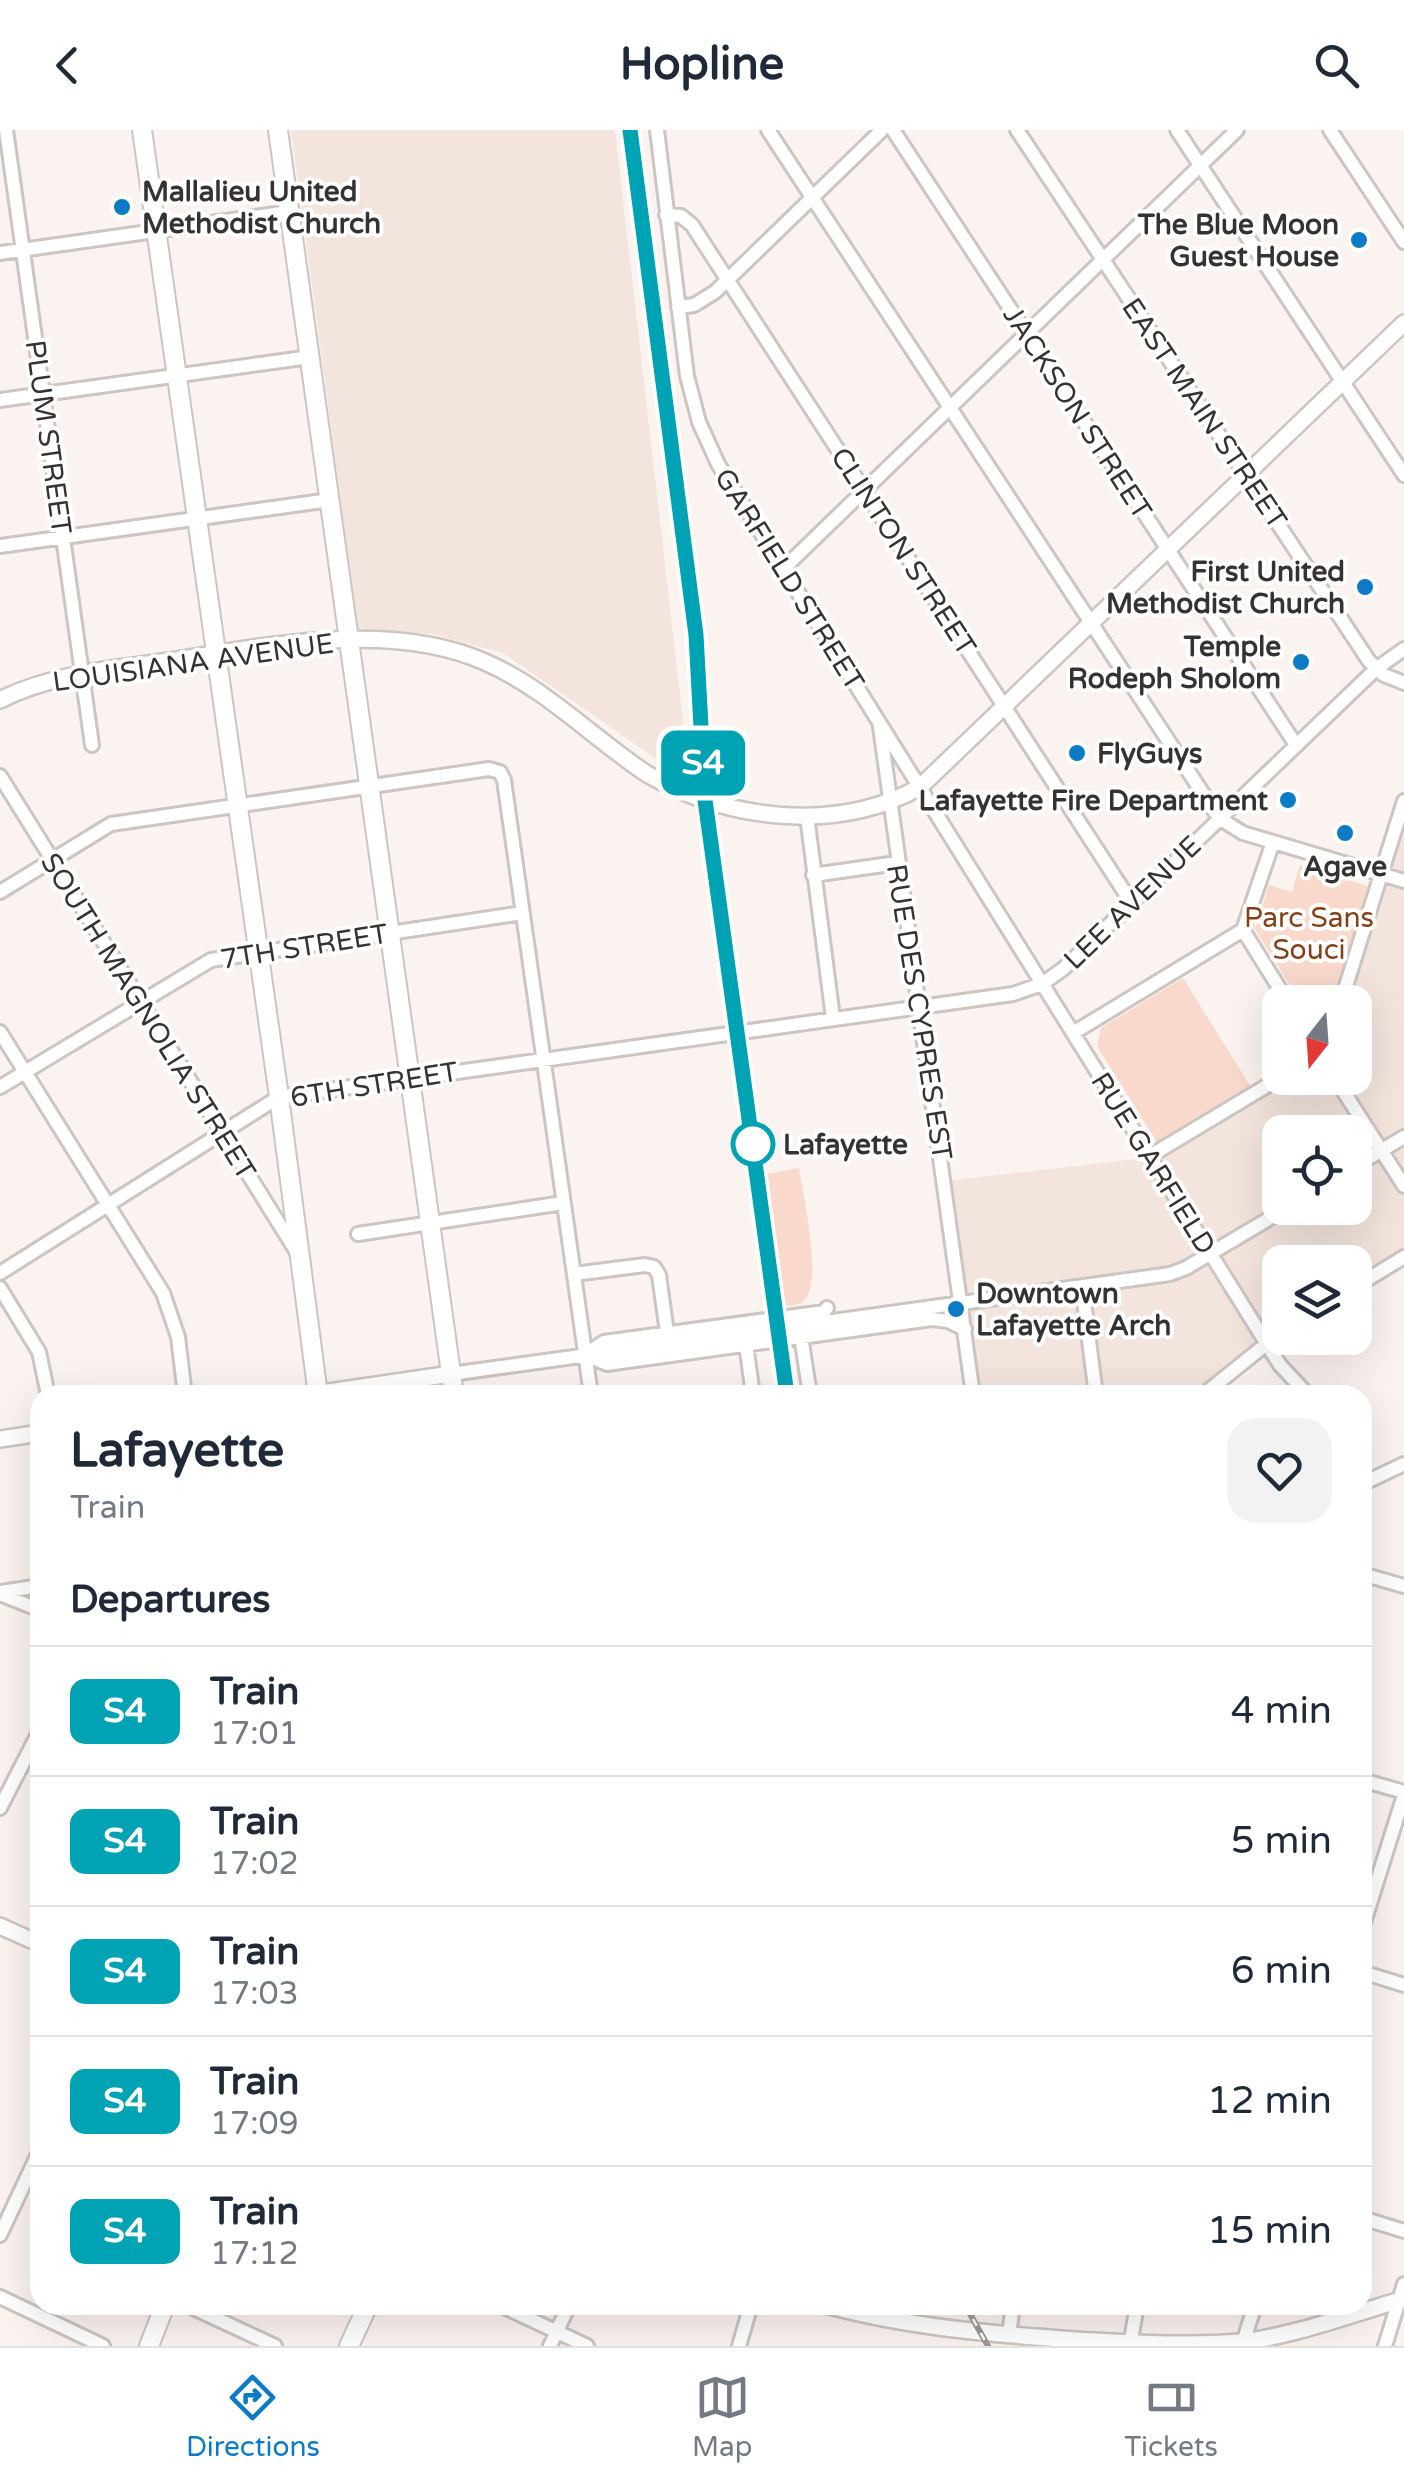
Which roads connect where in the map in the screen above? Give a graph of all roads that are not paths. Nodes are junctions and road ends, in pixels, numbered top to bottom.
1 (6, 130) edge
2 (142, 130) edge
3 (278, 130) edge
4 (672, 130) edge
5 (768, 130) edge
6 (882, 130) edge
7 (894, 130) edge
8 (1017, 130) edge
9 (1177, 130) edge
10 (1237, 130) edge
11 (1330, 130) edge
12 (657, 132) edge
13 (1201, 165) junction
14 (812, 198) junction
15 (289, 212) junction
16 (666, 215) junction
17 (156, 231) junction
18 (1404, 242) edge
19 (23, 250) junction
20 (0, 253) edge
21 (1104, 261) junction
22 (727, 280) junction
23 (678, 307) junction
24 (1404, 323) edge
25 (1027, 334) junction
26 (310, 357) junction
27 (176, 375) junction
28 (1344, 382) junction
29 (42, 394) junction
30 (0, 400) edge
31 (950, 408) junction
32 (1248, 474) junction
33 (1404, 476) edge
34 (864, 490) junction
35 (330, 500) junction
36 (196, 518) junction
37 (62, 537) junction
38 (0, 546) edge
39 (1169, 551) junction
40 (784, 568) junction
41 (1091, 623) junction
42 (349, 641) junction
43 (1404, 649) edge
44 (216, 654) junction
45 (1376, 669) junction
46 (83, 675) junction
47 (1404, 683) edge
48 (0, 700) edge
49 (1006, 706) junction
50 (879, 720) junction
51 (92, 745) dead end
52 (1296, 745) junction
53 (0, 776) edge
54 (370, 786) junction
55 (920, 787) junction
56 (888, 802) junction
57 (1404, 802) edge
58 (237, 806) junction
59 (807, 816) junction
60 (1219, 818) junction
61 (1272, 842) junction
62 (52, 860) junction
63 (897, 864) junction
64 (1382, 874) junction
65 (814, 875) junction
66 (1404, 881) edge
67 (0, 892) edge
68 (1131, 902) junction
69 (522, 914) junction
70 (1243, 930) junction
71 (390, 932) junction
72 (257, 950) junction
73 (1042, 984) junction
74 (1277, 985) edge
75 (1346, 985) edge
76 (140, 1002) junction
77 (918, 1007) junction
78 (833, 1018) junction
79 (0, 1032) edge
80 (736, 1032) joint
81 (1073, 1033) junction
82 (543, 1060) junction
83 (24, 1071) junction
84 (410, 1077) junction
85 (0, 1086) edge
86 (1262, 1089) edge
87 (1346, 1095) edge
88 (280, 1097) junction
89 (223, 1134) junction
90 (1404, 1136) edge
91 (1381, 1151) junction
92 (1150, 1156) junction
93 (1372, 1156) edge
94 (1404, 1186) edge
95 (563, 1203) junction
96 (109, 1206) junction
97 (1262, 1222) edge
98 (430, 1223) junction
99 (358, 1234) dead end
100 (1210, 1253) junction
101 (299, 1256) junction
102 (1404, 1257) edge
103 (0, 1273) edge
104 (574, 1274) junction
105 (1372, 1277) edge
106 (1082, 1286) junction
107 (0, 1288) edge
108 (962, 1304) junction
109 (827, 1308) dead end
110 (965, 1329) junction
111 (667, 1333) junction
112 (1262, 1334) edge
113 (801, 1336) junction
114 (746, 1344) junction
115 (1262, 1346) edge
116 (585, 1355) junction
117 (1274, 1355) edge
118 (451, 1374) junction
119 (46, 1385) edge
120 (184, 1385) edge
121 (314, 1385) edge
122 (376, 1385) edge
123 (453, 1385) edge
124 (590, 1385) edge
125 (752, 1385) edge
126 (808, 1385) edge
127 (972, 1385) edge
128 (1095, 1385) edge
129 (1215, 1385) edge
130 (1299, 1385) edge
131 (30, 1435) edge
132 (0, 1439) edge
133 (1404, 1464) edge
134 (1372, 1479) edge
135 (1372, 1577) edge
136 (1404, 1586) edge
137 (30, 1588) edge
138 (0, 1593) edge
139 (30, 1606) edge
140 (30, 1750) edge
141 (1372, 1783) edge
142 (1404, 1794) edge
143 (0, 1808) edge
144 (1372, 1897) edge
145 (0, 1926) edge
146 (30, 1940) edge
147 (1372, 1975) edge
148 (1404, 1985) edge
149 (30, 2171) edge
150 (1372, 2221) edge
151 (1404, 2232) edge
152 (0, 2235) edge
153 (1404, 2284) edge
154 (0, 2296) edge
155 (1401, 2300) edge
156 (1372, 2309) edge
157 (30, 2311) edge
158 (39, 2315) edge
159 (160, 2315) edge
160 (208, 2315) edge
161 (363, 2315) edge
162 (521, 2315) edge
163 (565, 2315) edge
164 (748, 2315) edge
165 (890, 2315) edge
166 (1011, 2315) edge
167 (1136, 2315) edge
168 (1251, 2315) edge
169 (1350, 2315) edge
170 (557, 2332) junction
171 (1009, 2335) junction
172 (1038, 2342) edge
173 (1243, 2344) edge
174 (1130, 2345) edge
175 (103, 2346) edge
176 (149, 2346) edge
177 (275, 2346) edge
178 (349, 2346) edge
179 (550, 2346) edge
180 (587, 2346) edge
181 (739, 2346) edge
182 (1386, 2346) edge

1 - 19 street, PLUM STREET
2 - 17 highway
3 - 15 highway
4 - 12 street
5 - 14 street
6 - 14 street
7 - 25 street, JACKSON STREET
8 - 21 street, EAST MAIN STREET
9 - 13 street
10 - 13 street
11 - 18 street
12 - 16 street, GARFIELD STREET
13 - 21 street
13 - 28 street
14 - 22 street
14 - 31 street
15 - 17 street
15 - 26 highway
16 - 22 street, CLINTON STREET
16 - 23 street, GARFIELD STREET
17 - 19 street
17 - 27 highway
19 - 20 street
19 - 29 street, PLUM STREET
21 - 25 street
21 - 32 street, EAST MAIN STREET
22 - 23 street
22 - 34 street, CLINTON STREET
23 - 40 street, GARFIELD STREET
24 - 28 main road, LOUISIANA AVENUE
25 - 31 street
25 - 39 street, JACKSON STREET
26 - 27 street
26 - 35 highway
27 - 29 street
27 - 36 highway
28 - 32 main road, LOUISIANA AVENUE
28 - 33 street
29 - 30 street
29 - 37 street, PLUM STREET
31 - 34 street
31 - 41 street
32 - 39 main road, LOUISIANA AVENUE
32 - 45 street, EAST MAIN STREET
34 - 40 street
34 - 49 street, CLINTON STREET
35 - 36 street
35 - 42 highway
36 - 37 street
36 - 44 highway
37 - 38 street
37 - 46 street, PLUM STREET
39 - 41 main road, LOUISIANA AVENUE
39 - 52 street, JACKSON STREET
40 - 50 street, GARFIELD STREET
41 - 49 main road, LOUISIANA AVENUE
41 - 60 street
42 - 44 main road, LOUISIANA AVENUE
42 - 54 highway
42 - 59 main road, LOUISIANA AVENUE
43 - 45 street, LEE AVENUE
44 - 46 main road, LOUISIANA AVENUE
44 - 58 highway
45 - 47 street
45 - 52 street, LEE AVENUE
46 - 48 main road, LOUISIANA AVENUE
46 - 51 street, PLUM STREET
49 - 55 main road, LOUISIANA AVENUE
49 - 68 street, CLINTON STREET
50 - 55 street, GARFIELD STREET
50 - 56 street, RUE DES CYPRES EST
52 - 60 street, LEE AVENUE
53 - 62 street, SOUTH MAGNOLIA STREET
54 - 58 street
54 - 69 street
54 - 71 highway
55 - 56 main road, LOUISIANA AVENUE
55 - 73 street, GARFIELD STREET
56 - 59 main road, LOUISIANA AVENUE
56 - 63 street, RUE DES CYPRES EST
57 - 64 street
58 - 62 street
58 - 72 highway
59 - 65 street
60 - 61 street
60 - 68 street, LEE AVENUE
61 - 64 street
61 - 70 street
62 - 67 street
62 - 76 street, SOUTH MAGNOLIA STREET
63 - 65 street
63 - 77 street, RUE DES CYPRES EST
64 - 66 street
64 - 75 street
65 - 78 street
68 - 73 street, LEE AVENUE
69 - 71 street, 7TH STREET
69 - 82 street
70 - 74 street
70 - 81 street
71 - 72 street, 7TH STREET
71 - 84 highway
72 - 76 street, 7TH STREET
72 - 88 highway
73 - 77 street, LEE AVENUE
73 - 81 street, RUE GARFIELD
76 - 83 street, 7TH STREET
76 - 89 street, SOUTH MAGNOLIA STREET
77 - 78 street, LEE AVENUE
77 - 108 street, RUE DES CYPRES EST
78 - 80 street, LEE AVENUE
79 - 83 street
80 - 82 street, 6TH STREET
81 - 92 street, RUE GARFIELD
82 - 84 street, 6TH STREET
82 - 95 street
83 - 85 street, 7TH STREET
83 - 96 street
84 - 88 street, 6TH STREET
84 - 98 highway
86 - 92 street
87 - 91 street
88 - 89 street, 6TH STREET
88 - 101 highway
89 - 96 street, 6TH STREET
89 - 101 street, SOUTH MAGNOLIA STREET
90 - 91 street
91 - 93 street
91 - 94 street
92 - 100 street, RUE GARFIELD
95 - 98 street
95 - 104 street
96 - 103 street, 6TH STREET
96 - 120 street
97 - 100 street
98 - 99 street
98 - 118 highway
100 - 106 street
100 - 112 street, RUE GARFIELD
101 - 121 highway
102 - 105 street
104 - 111 street
104 - 116 street
106 - 108 street
106 - 128 street
107 - 119 street
108 - 110 street, RUE DES CYPRES EST
108 - 116 street
109 - 111 street
110 - 113 street
110 - 127 street, RUE DES CYPRES EST
111 - 116 street
113 - 114 street
113 - 126 street
114 - 116 street
114 - 125 street
115 - 129 street
116 - 118 street
116 - 124 street
117 - 130 street, RUE GARFIELD
118 - 122 main road
118 - 123 highway
131 - 132 main road
133 - 134 street
135 - 136 street
137 - 138 street
138 - 139 street
140 - 143 street
141 - 142 street
142 - 144 street
145 - 146 main road
147 - 148 street
149 - 152 street
150 - 151 street
153 - 155 street
154 - 157 street
155 - 156 main road
155 - 182 street
158 - 175 street
159 - 176 highway
160 - 177 street
161 - 178 highway
162 - 170 street
163 - 170 street
164 - 181 street
165 - 171 main road
166 - 171 street
167 - 174 street
168 - 173 street
169 - 173 main road
170 - 179 street
170 - 180 street
171 - 172 main road
172 - 174 main road
173 - 174 main road

